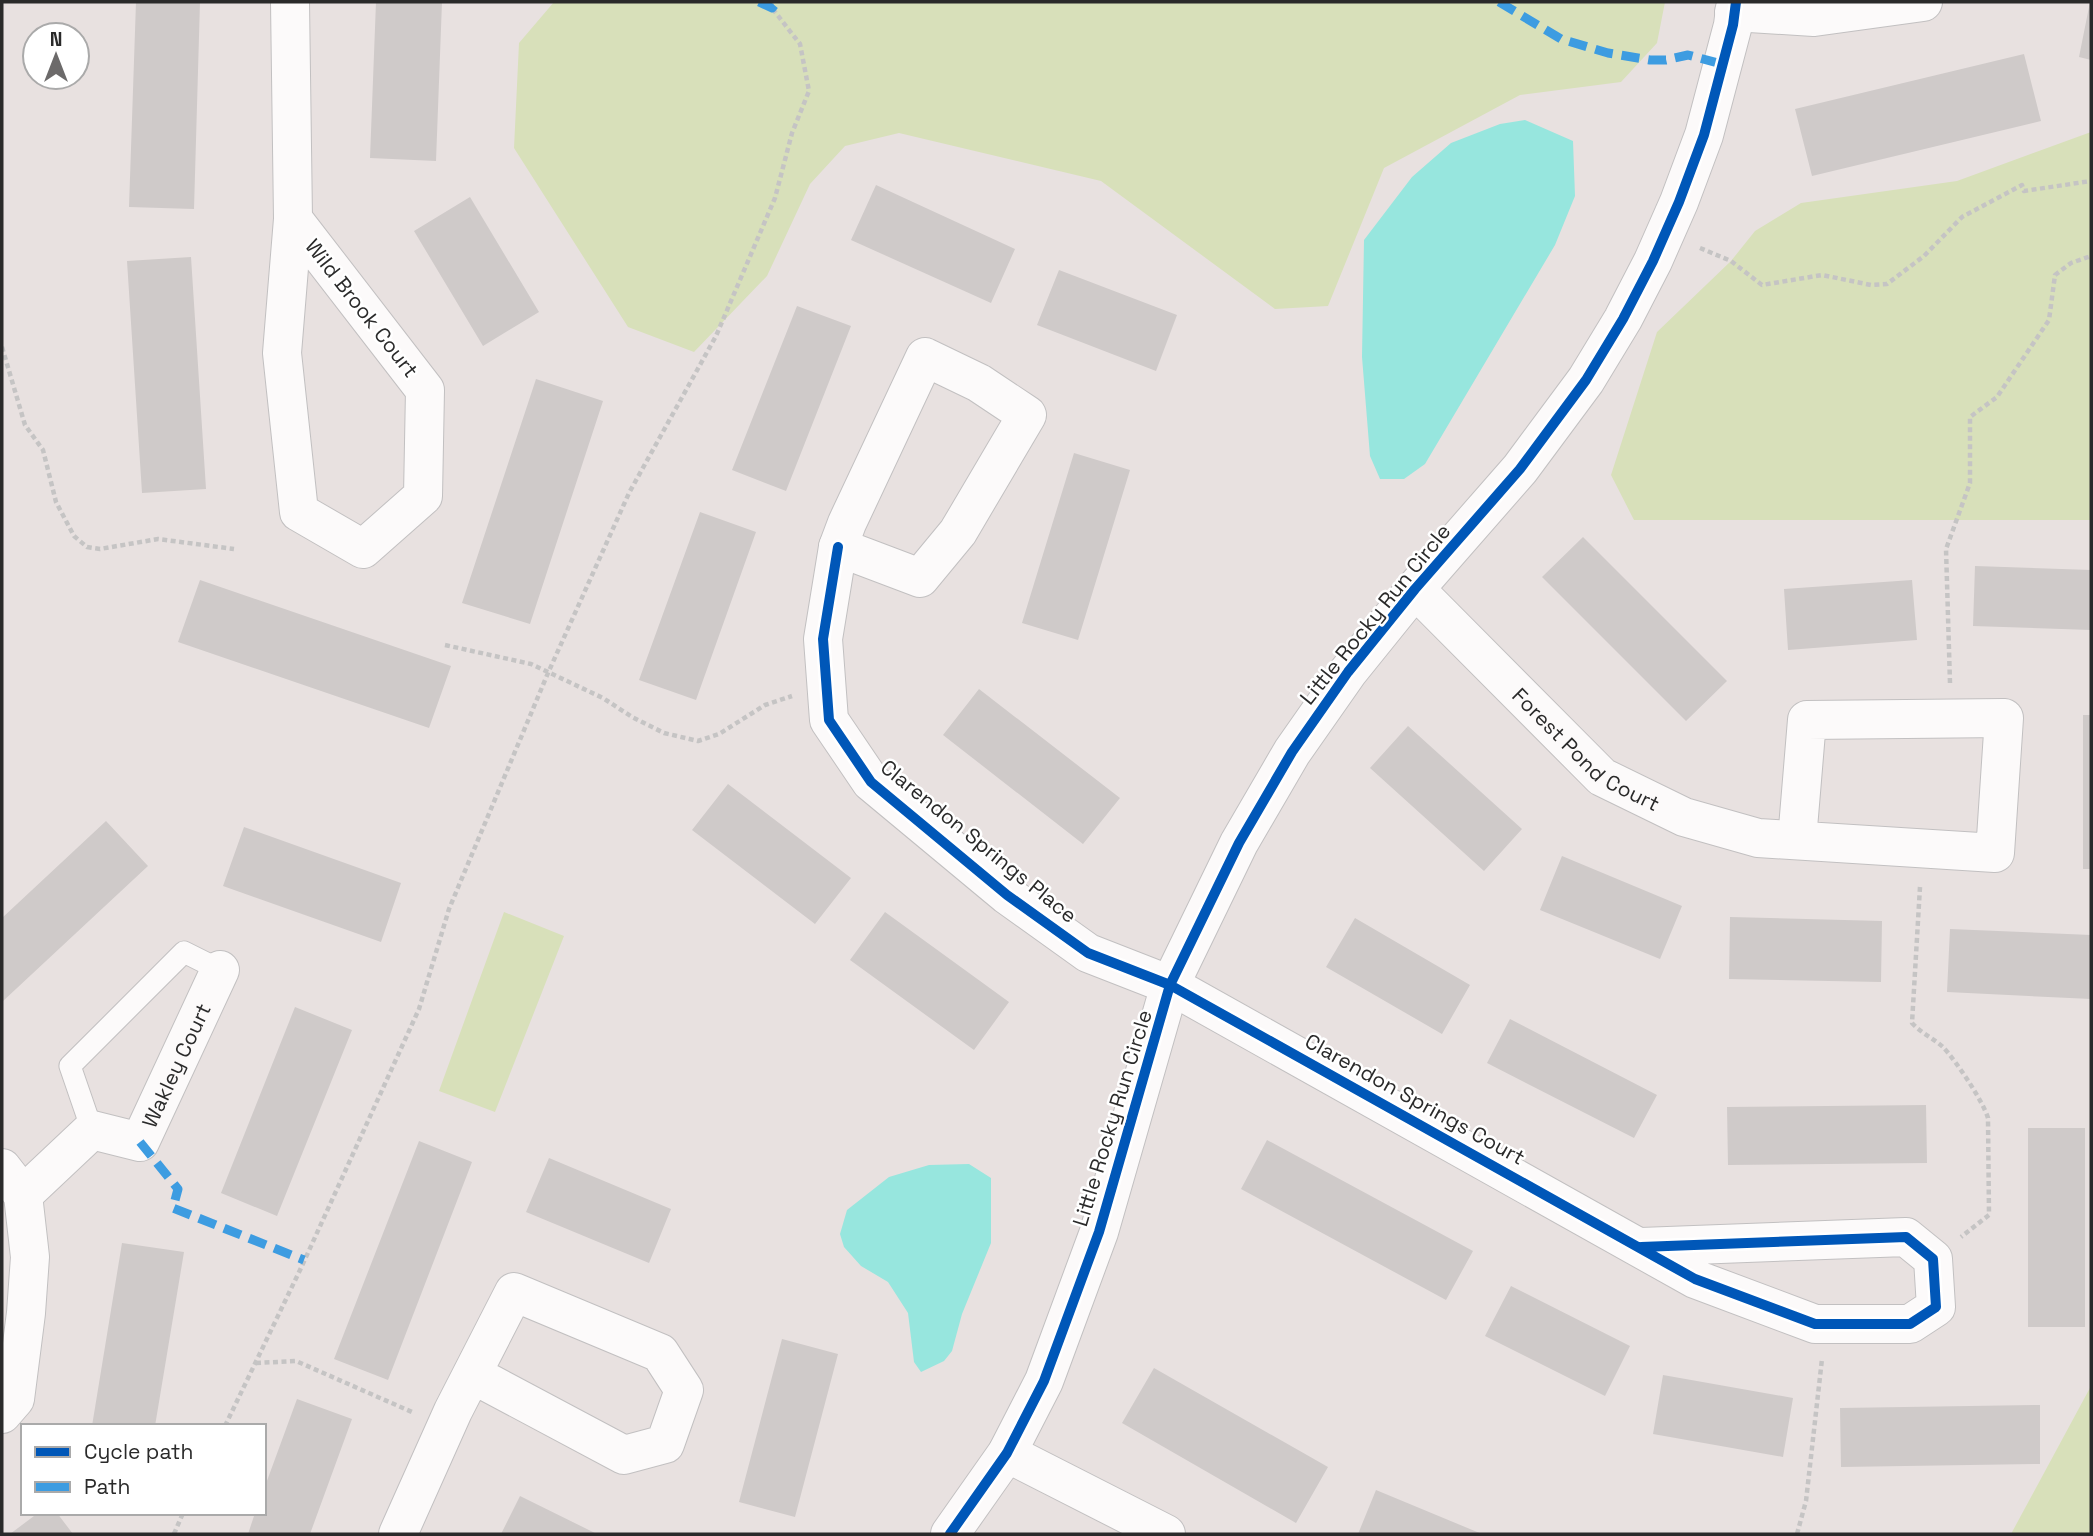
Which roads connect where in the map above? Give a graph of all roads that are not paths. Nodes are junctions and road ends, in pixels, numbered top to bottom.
1 (290, 2) edge
2 (1923, 2) edge
3 (1735, 7) edge
4 (293, 219) junction
5 (838, 547) junction
6 (1415, 589) junction
7 (1797, 840) junction
8 (220, 970) joint
9 (1170, 985) junction
10 (92, 1130) junction
11 (12, 1182) edge
12 (1640, 1247) junction
13 (14, 1312) edge
14 (472, 1374) junction
15 (2, 1414) edge
16 (1007, 1453) junction
17 (398, 1534) edge
18 (950, 1534) edge
19 (1166, 1534) edge

1 - 4 street, Wild Brook Court
2 - 3 street
3 - 6 street, Little Rocky Run Circle
4 - 4 street, Wild Brook Court
5 - 5 street, Clarendon Springs Place
5 - 9 street, Clarendon Springs Place
6 - 7 street, Forest Pond Court
6 - 9 street, Little Rocky Run Circle
7 - 7 street, Forest Pond Court
8 - 10 street, Wakley Court
8 - 10 lane
9 - 12 street, Clarendon Springs Court
9 - 16 street, Little Rocky Run Circle
10 - 11 street
11 - 13 street
12 - 12 street, Clarendon Springs Court
13 - 15 street
14 - 14 street
14 - 17 street
16 - 18 street, Little Rocky Run Circle
16 - 19 street

